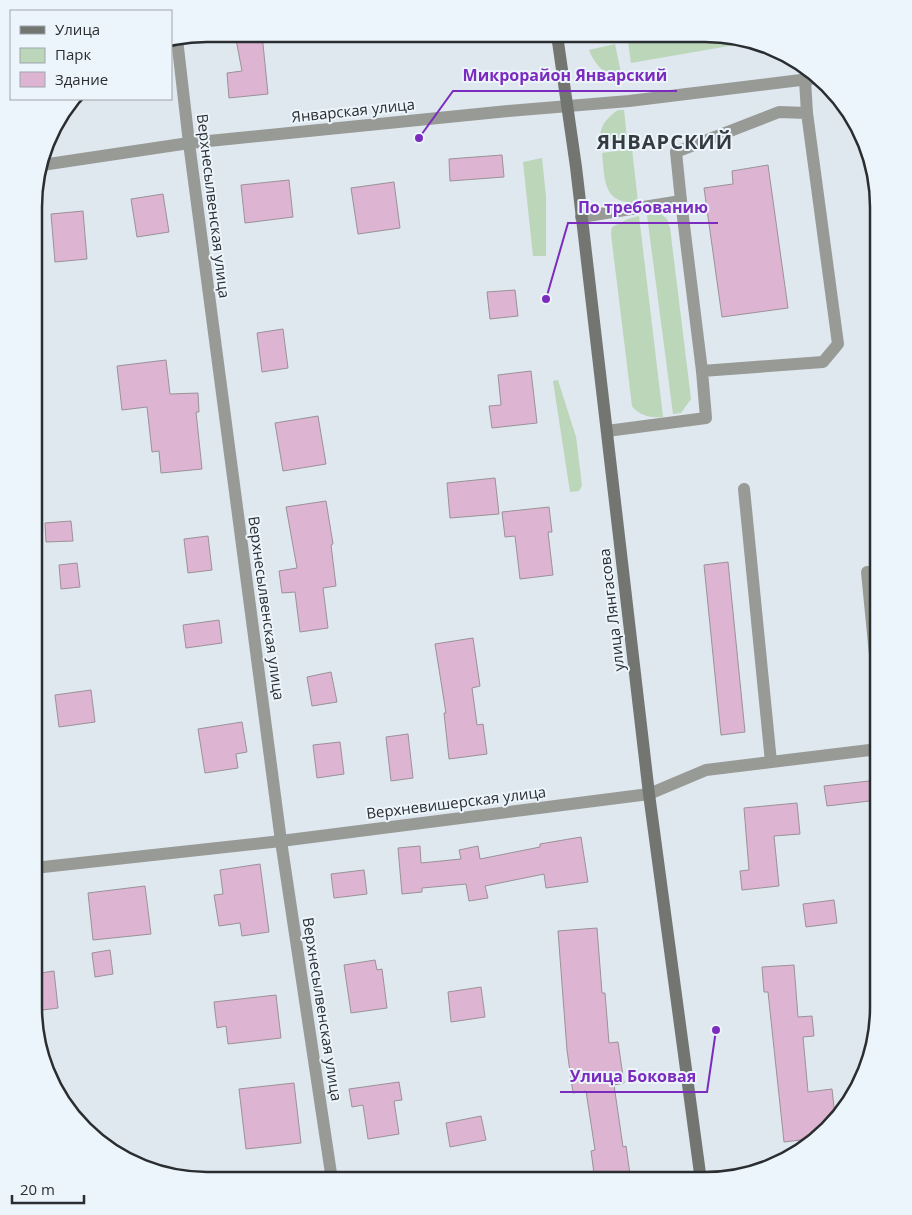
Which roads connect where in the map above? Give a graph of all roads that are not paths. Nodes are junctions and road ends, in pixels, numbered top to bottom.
1 (557, 42) edge
2 (178, 46) edge
3 (808, 79) edge
4 (811, 82) edge
5 (566, 105) junction
6 (807, 113) junction
7 (189, 143) junction
8 (49, 164) edge
9 (681, 202) junction
10 (582, 217) junction
11 (702, 371) junction
12 (606, 431) junction
13 (744, 489) dead end
14 (867, 572) dead end
15 (870, 598) edge
16 (869, 750) edge
17 (771, 762) junction
18 (649, 794) junction
19 (281, 841) junction
20 (42, 867) edge
21 (331, 1172) edge
22 (700, 1172) edge

1 - 5 main road, улица Лянгасова
2 - 7 street, Верхнесылвенская улица
3 - 5 street, Январская улица
4 - 6 street
5 - 7 street, Январская улица
5 - 10 main road, улица Лянгасова
6 - 9 street
6 - 11 street
7 - 8 street, Январская улица
7 - 19 street, Верхнесылвенская улица
9 - 10 street
9 - 11 street
10 - 12 main road, улица Лянгасова
11 - 12 street
12 - 18 main road, улица Лянгасова
13 - 17 street
14 - 15 street
16 - 17 street, Верхневишерская улица
17 - 18 street, Верхневишерская улица
18 - 19 street, Верхневишерская улица
18 - 22 main road, улица Лянгасова
19 - 20 street, Верхневишерская улица
19 - 21 street, Верхнесылвенская улица

